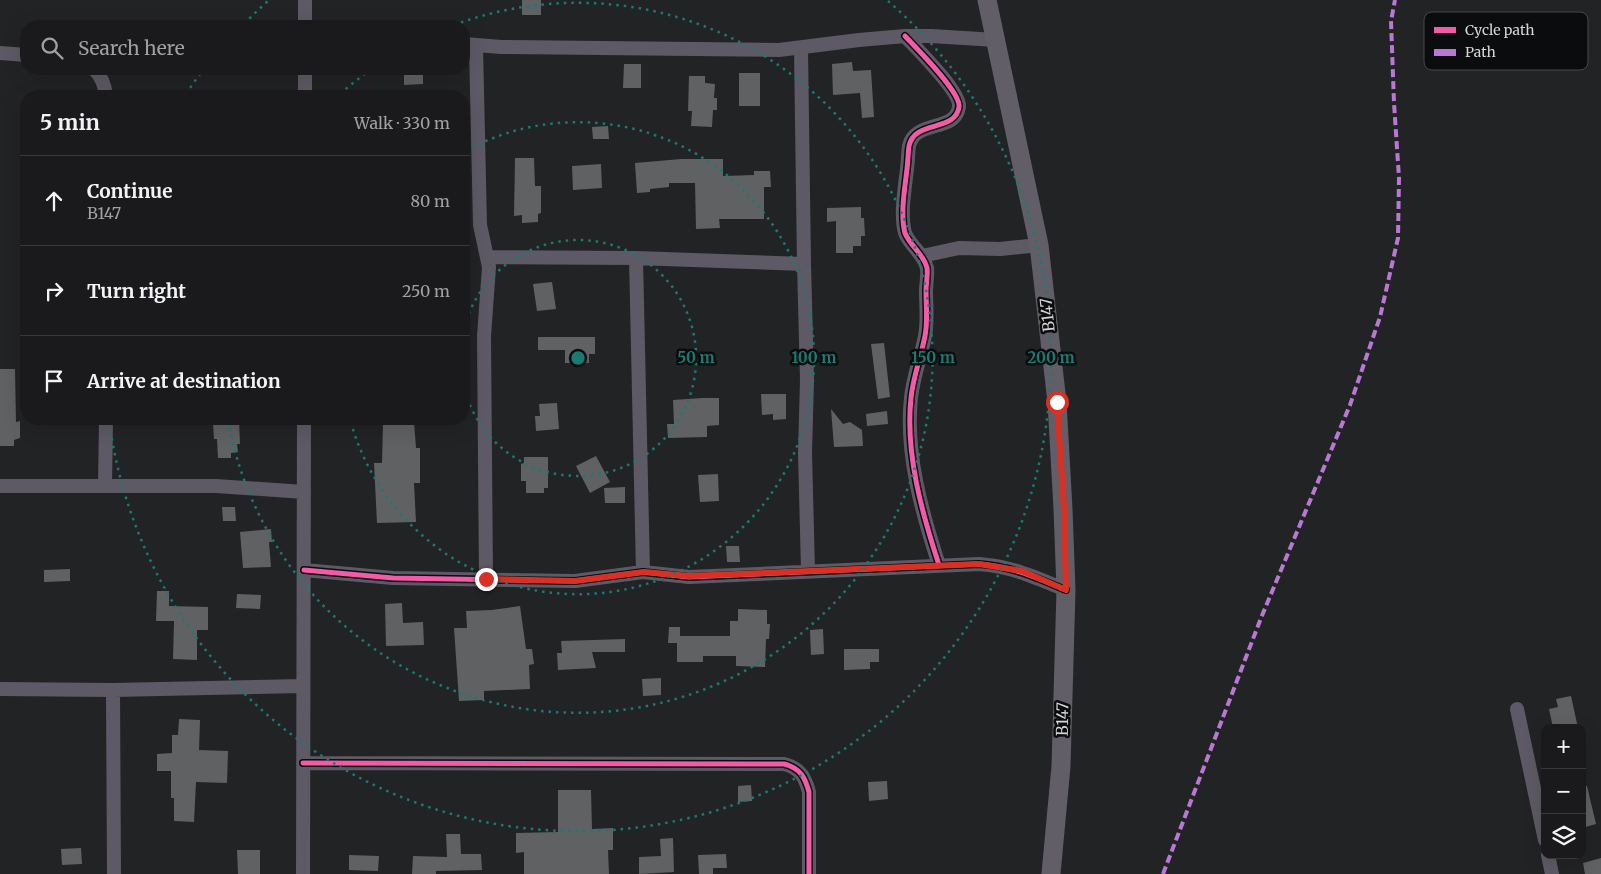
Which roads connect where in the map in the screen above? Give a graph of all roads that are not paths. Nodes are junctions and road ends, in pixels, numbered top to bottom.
1 (305, 0) edge
2 (987, 0) edge
3 (305, 20) edge
4 (905, 36) junction
5 (996, 40) junction
6 (470, 45) edge
7 (801, 48) junction
8 (0, 53) edge
9 (20, 55) edge
10 (99, 75) edge
11 (305, 75) edge
12 (105, 90) edge
13 (305, 90) edge
14 (1039, 245) junction
15 (922, 256) junction
16 (487, 257) junction
17 (636, 258) junction
18 (804, 264) junction
19 (106, 425) edge
20 (304, 425) edge
21 (0, 486) edge
22 (105, 486) junction
23 (304, 492) junction
24 (939, 565) junction
25 (304, 570) junction
26 (808, 570) junction
27 (644, 572) junction
28 (486, 579) junction
29 (1066, 590) junction
30 (303, 686) junction
31 (0, 689) edge
32 (113, 690) junction
33 (1518, 709) dead end
34 (303, 763) junction
35 (1541, 821) edge
36 (1549, 859) edge
37 (114, 874) edge
38 (303, 874) edge
39 (809, 874) edge
40 (1051, 874) edge
41 (1552, 874) edge

1 - 3 street
2 - 5 main road, B147 / B147
4 - 5 street
4 - 7 street
4 - 15 street
5 - 14 main road, B147 / B147
6 - 7 street
6 - 16 street
7 - 18 street
8 - 9 street
10 - 12 street
11 - 13 street
14 - 15 street
14 - 29 main road, B147 / B147
15 - 24 street
16 - 17 street
16 - 28 street
17 - 18 street
17 - 27 street
18 - 26 street
19 - 22 street
20 - 23 street
21 - 22 street
22 - 23 street
23 - 25 street
24 - 26 street
24 - 29 street
25 - 28 street
25 - 30 street
26 - 27 street
27 - 28 street
29 - 40 main road, B147 / B147
30 - 32 street
30 - 34 street
31 - 32 street
32 - 37 street
33 - 35 street
34 - 38 street
34 - 39 street
36 - 41 street

